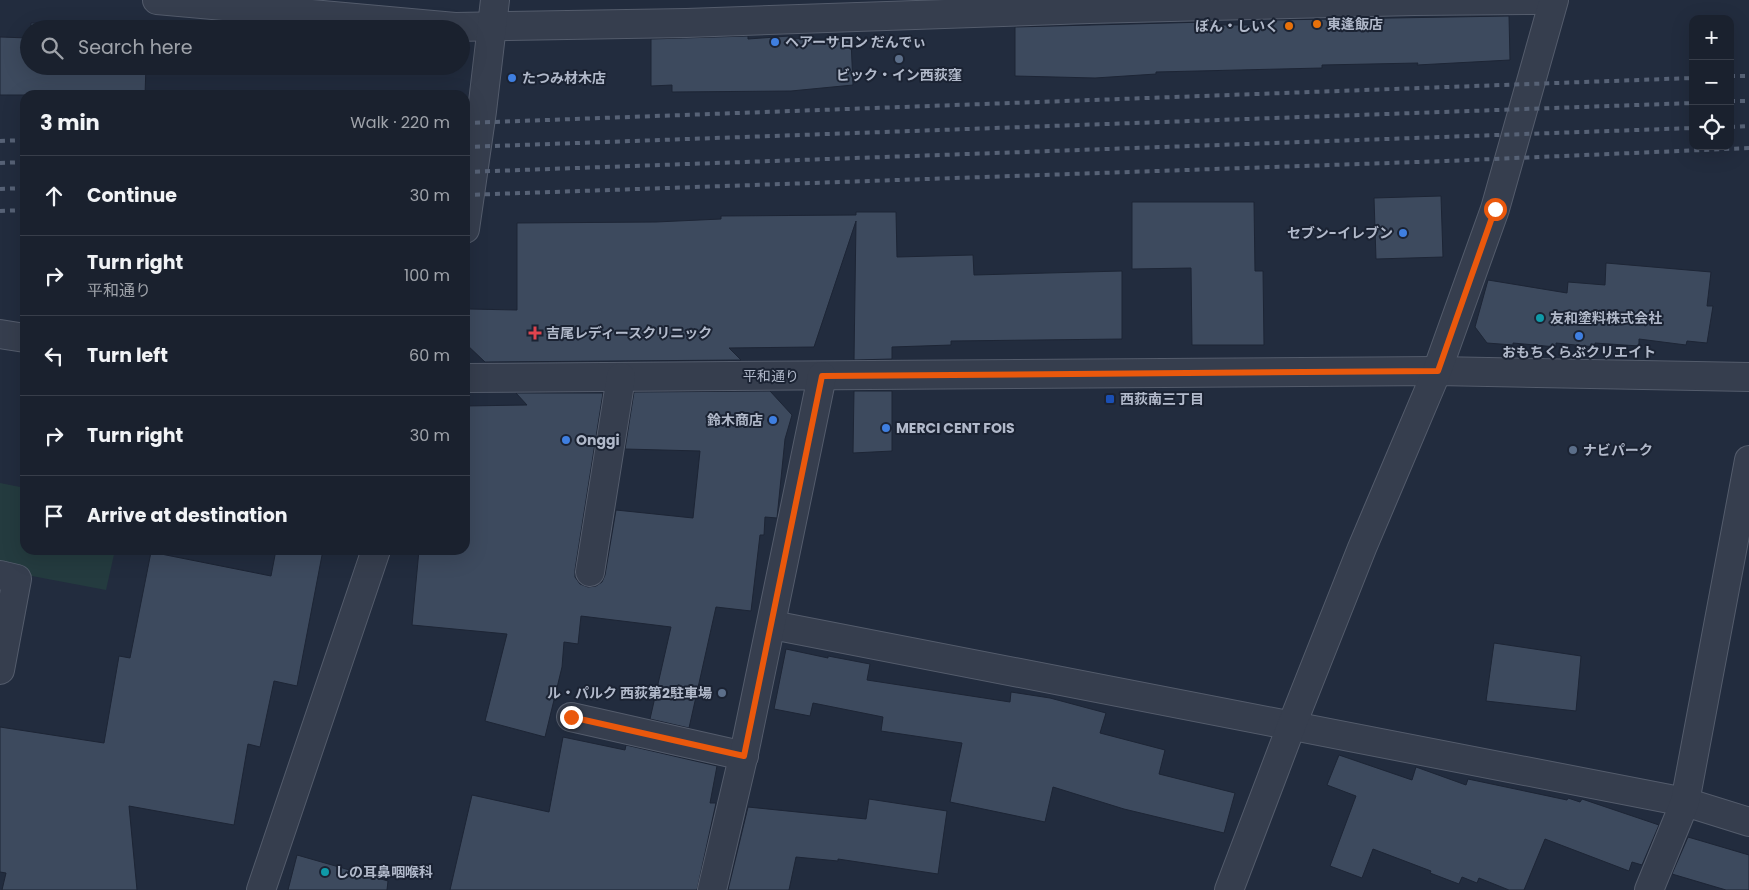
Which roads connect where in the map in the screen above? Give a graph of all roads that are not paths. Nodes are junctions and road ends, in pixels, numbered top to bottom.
1 (157, 0) edge
2 (1534, 0) edge
3 (1554, 0) edge
4 (1090, 5) edge
5 (493, 13) edge
6 (386, 20) edge
7 (470, 21) edge
8 (470, 194) edge
9 (0, 334) edge
10 (20, 337) edge
11 (1438, 371) junction
12 (822, 376) junction
13 (621, 377) junction
14 (1749, 377) edge
15 (470, 378) edge
16 (1749, 460) edge
17 (374, 555) edge
18 (590, 572) dead end
19 (0, 575) edge
20 (772, 625) junction
21 (0, 670) edge
22 (571, 717) dead end
23 (1291, 727) junction
24 (744, 756) junction
25 (1685, 802) junction
26 (1749, 822) edge
27 (261, 890) edge
28 (712, 890) edge
29 (1230, 890) edge
30 (1648, 890) edge

1 - 6 street
2 - 4 street
3 - 11 street
4 - 5 street
5 - 7 street
5 - 8 street
9 - 10 street
11 - 12 street, 平和通り
11 - 14 street, 平和通り
11 - 23 street
12 - 13 street, 平和通り
12 - 20 street
13 - 15 street, 平和通り
13 - 18 street
16 - 25 street
17 - 27 street
19 - 21 street
20 - 23 street
20 - 24 street
22 - 24 street
23 - 25 street
23 - 29 street
24 - 28 street
25 - 26 street
25 - 30 street

